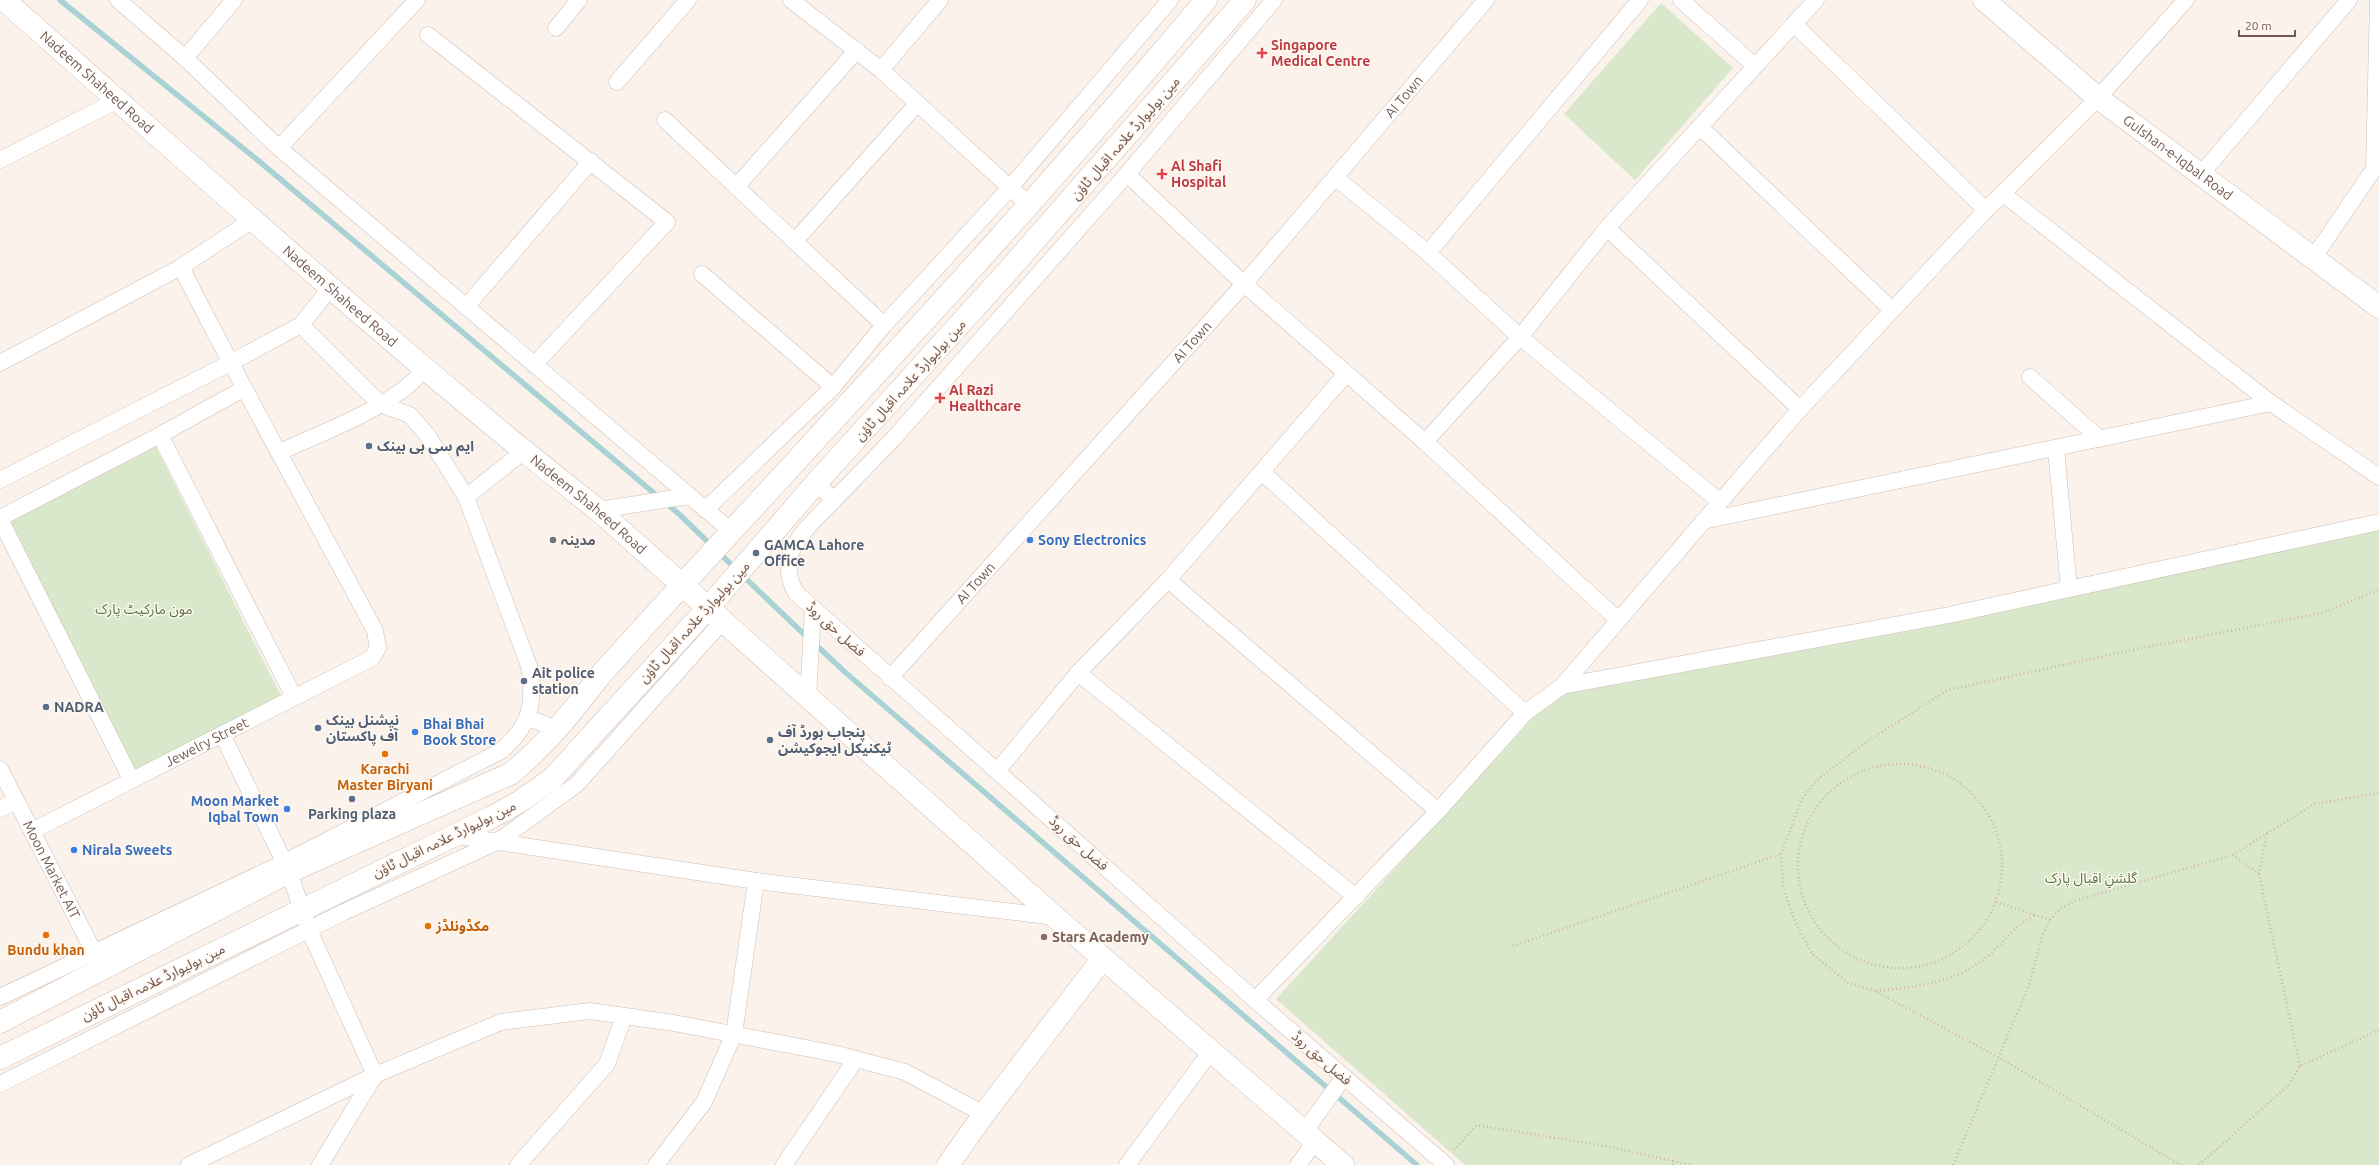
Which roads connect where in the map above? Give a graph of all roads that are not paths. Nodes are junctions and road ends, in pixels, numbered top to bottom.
1 (4, 0) edge
2 (118, 0) edge
3 (234, 0) edge
4 (417, 0) edge
5 (579, 0) edge
6 (688, 0) edge
7 (791, 0) edge
8 (940, 0) edge
9 (1170, 0) edge
10 (1206, 0) edge
11 (1245, 0) edge
12 (1274, 0) edge
13 (1486, 0) edge
14 (1640, 0) edge
15 (1681, 0) edge
16 (1816, 0) edge
17 (2186, 0) edge
18 (2349, 0) edge
19 (2378, 0) edge
20 (1986, 1) edge
21 (1794, 24) junction
22 (556, 28) dead end
23 (428, 35) dead end
24 (857, 50) junction
25 (185, 58) junction
26 (1755, 66) junction
27 (881, 70) junction
28 (618, 82) dead end
29 (2098, 98) junction
30 (118, 100) junction
31 (917, 104) junction
32 (665, 120) dead end
33 (1700, 127) junction
34 (279, 148) junction
35 (0, 160) edge
36 (591, 161) junction
37 (2377, 169) edge
38 (2202, 173) junction
39 (1127, 174) junction
40 (1336, 178) junction
41 (736, 187) junction
42 (1009, 189) junction
43 (2002, 193) junction
44 (1029, 205) junction
45 (1986, 210) junction
46 (254, 220) junction
47 (1608, 228) junction
48 (795, 241) junction
49 (1428, 253) junction
50 (2314, 257) junction
51 (181, 267) junction
52 (702, 274) dead end
53 (1244, 284) junction
54 (331, 287) junction
55 (466, 307) junction
56 (2379, 307) edge
57 (1892, 310) junction
58 (301, 325) junction
59 (884, 325) junction
60 (1520, 337) junction
61 (0, 363) edge
62 (230, 363) junction
63 (534, 365) junction
64 (424, 368) junction
65 (1346, 374) junction
66 (2030, 377) dead end
67 (834, 387) junction
68 (243, 389) junction
69 (2271, 403) junction
70 (380, 404) junction
71 (1800, 409) junction
72 (160, 435) junction
73 (2100, 439) junction
74 (1425, 442) junction
75 (2056, 449) junction
76 (280, 452) junction
77 (523, 452) junction
78 (1262, 472) junction
79 (2379, 477) edge
80 (0, 480) edge
81 (816, 483) junction
82 (466, 497) junction
83 (684, 497) junction
84 (834, 500) junction
85 (1719, 501) junction
86 (598, 510) junction
87 (705, 510) junction
88 (0, 518) edge
89 (1703, 521) junction
90 (2379, 522) edge
91 (727, 535) junction
92 (1168, 580) junction
93 (681, 585) junction
94 (2070, 589) junction
95 (813, 608) junction
96 (716, 609) junction
97 (1617, 620) junction
98 (1078, 673) junction
99 (890, 678) junction
100 (1562, 686) junction
101 (294, 697) junction
102 (808, 699) junction
103 (1525, 713) junction
104 (528, 718) junction
105 (558, 729) junction
106 (222, 734) junction
107 (0, 770) edge
108 (998, 770) junction
109 (131, 780) junction
110 (16, 801) junction
111 (0, 809) edge
112 (1438, 811) junction
113 (32, 832) junction
114 (452, 835) junction
115 (497, 842) junction
116 (287, 867) junction
117 (756, 882) junction
118 (1356, 897) junction
119 (301, 909) junction
120 (1055, 917) junction
121 (309, 930) junction
122 (1103, 958) junction
123 (98, 960) junction
124 (0, 997) edge
125 (1255, 1000) junction
126 (624, 1016) junction
127 (0, 1022) edge
128 (734, 1034) junction
129 (1211, 1051) junction
130 (0, 1058) edge
131 (856, 1059) junction
132 (375, 1075) junction
133 (1341, 1081) junction
134 (0, 1084) edge
135 (984, 1114) junction
136 (1309, 1136) junction
137 (1445, 1164) edge
138 (189, 1165) edge
139 (320, 1165) edge
140 (518, 1165) edge
141 (656, 1165) edge
142 (784, 1165) edge
143 (948, 1165) edge
144 (1126, 1165) edge
145 (1298, 1165) edge
146 (1343, 1165) edge

1 - 30 main road, Nadeem Shaheed Road
2 - 25 street
3 - 25 street
4 - 34 street
5 - 22 street
6 - 28 street
7 - 24 street
8 - 27 street
9 - 42 street
10 - 44 main road, مین بولیوارڈ علامہ اقبال ٹاؤن
11 - 81 main road, مین بولیوارڈ علامہ اقبال ٹاؤن
12 - 39 street, فضل حق روڈ
13 - 40 street, AI Town
14 - 49 street
15 - 26 street
16 - 21 street
17 - 29 street
18 - 38 street
19 - 37 street
20 - 29 main road, Gulshan-e-Iqbal Road
21 - 26 street
21 - 45 street
23 - 36 street
24 - 27 street
24 - 41 street
25 - 34 street
26 - 33 street
27 - 31 street
29 - 38 main road, Gulshan-e-Iqbal Road
29 - 43 street
30 - 35 street
30 - 46 main road, Nadeem Shaheed Road
31 - 42 street
31 - 48 street
32 - 41 street
33 - 47 street
33 - 57 street
34 - 55 street
36 - 55 street
36 - 63 street
37 - 50 street
38 - 50 main road, Gulshan-e-Iqbal Road
39 - 53 street
39 - 84 street, فضل حق روڈ
40 - 49 street
40 - 53 street, AI Town
41 - 48 street
42 - 44 street
42 - 59 street
43 - 45 street
43 - 69 street
44 - 91 main road, مین بولیوارڈ علامہ اقبال ٹاؤن
45 - 57 street
46 - 51 street
46 - 54 main road, Nadeem Shaheed Road
47 - 60 street
47 - 71 street
48 - 59 street
49 - 60 street
50 - 56 main road, Gulshan-e-Iqbal Road
51 - 61 street
51 - 62 street
52 - 67 street
53 - 65 street
53 - 99 street, AI Town
54 - 58 street
54 - 64 main road, Nadeem Shaheed Road
55 - 63 street
57 - 71 street
58 - 62 street
58 - 70 street
59 - 67 street
60 - 74 street
60 - 85 street
62 - 68 street
62 - 80 street
63 - 83 street
64 - 70 street
64 - 77 main road, Nadeem Shaheed Road
65 - 74 street
65 - 78 street
66 - 73 street
67 - 87 street
68 - 72 street
68 - 76 street
69 - 73 street
69 - 79 street
70 - 76 street
70 - 82 street
71 - 85 street
72 - 88 street
72 - 101 street
73 - 75 street
74 - 97 street
75 - 89 street
75 - 94 street
76 - 101 street, Jewelry Street
77 - 82 street
77 - 86 main road, Nadeem Shaheed Road
78 - 92 street
78 - 103 street
81 - 84 street
81 - 96 main road, مین بولیوارڈ علامہ اقبال ٹاؤن
82 - 104 street
83 - 86 street
83 - 87 street
84 - 95 street, فضل حق روڈ
85 - 89 street
86 - 93 main road, Nadeem Shaheed Road
87 - 91 street
88 - 109 street
89 - 97 street
90 - 94 street
91 - 93 main road, مین بولیوارڈ علامہ اقبال ٹاؤن
92 - 98 street
92 - 112 street
93 - 96 main road
93 - 105 main road
94 - 100 street
95 - 99 street, فضل حق روڈ
95 - 102 street
96 - 102 main road
96 - 114 main road, مین بولیوارڈ علامہ اقبال ٹاؤن
96 - 115 street
97 - 100 street
98 - 108 street
98 - 118 street
99 - 108 street, فضل حق روڈ
100 - 103 street
101 - 106 street, Jewelry Street
102 - 120 main road
103 - 112 street
104 - 105 street
104 - 116 street
105 - 116 main road
106 - 109 street, Jewelry Street
106 - 116 street
107 - 110 street, Moon Market AIT
108 - 125 street, فضل حق روڈ
109 - 113 street, Jewelry Street
110 - 111 street
110 - 113 street, Moon Market AIT
112 - 118 street
113 - 123 street, Moon Market AIT
114 - 115 street
114 - 119 main road, مین بولیوارڈ علامہ اقبال ٹاؤن
115 - 117 street
115 - 121 street
116 - 119 street
116 - 123 main road
117 - 120 street
117 - 128 street
118 - 125 street
119 - 121 street
119 - 130 main road, مین بولیوارڈ علامہ اقبال ٹاؤن
120 - 122 main road
121 - 132 street
121 - 134 street
122 - 129 main road
122 - 135 main road
123 - 124 street
123 - 127 main road
125 - 133 street, فضل حق روڈ
126 - 128 street
126 - 132 street
126 - 140 street
128 - 131 street
128 - 141 street
129 - 136 main road
129 - 144 street
131 - 135 street
131 - 142 street
132 - 138 street
132 - 139 street
133 - 136 street
133 - 137 street, فضل حق روڈ
135 - 143 main road
136 - 145 street
136 - 146 main road

